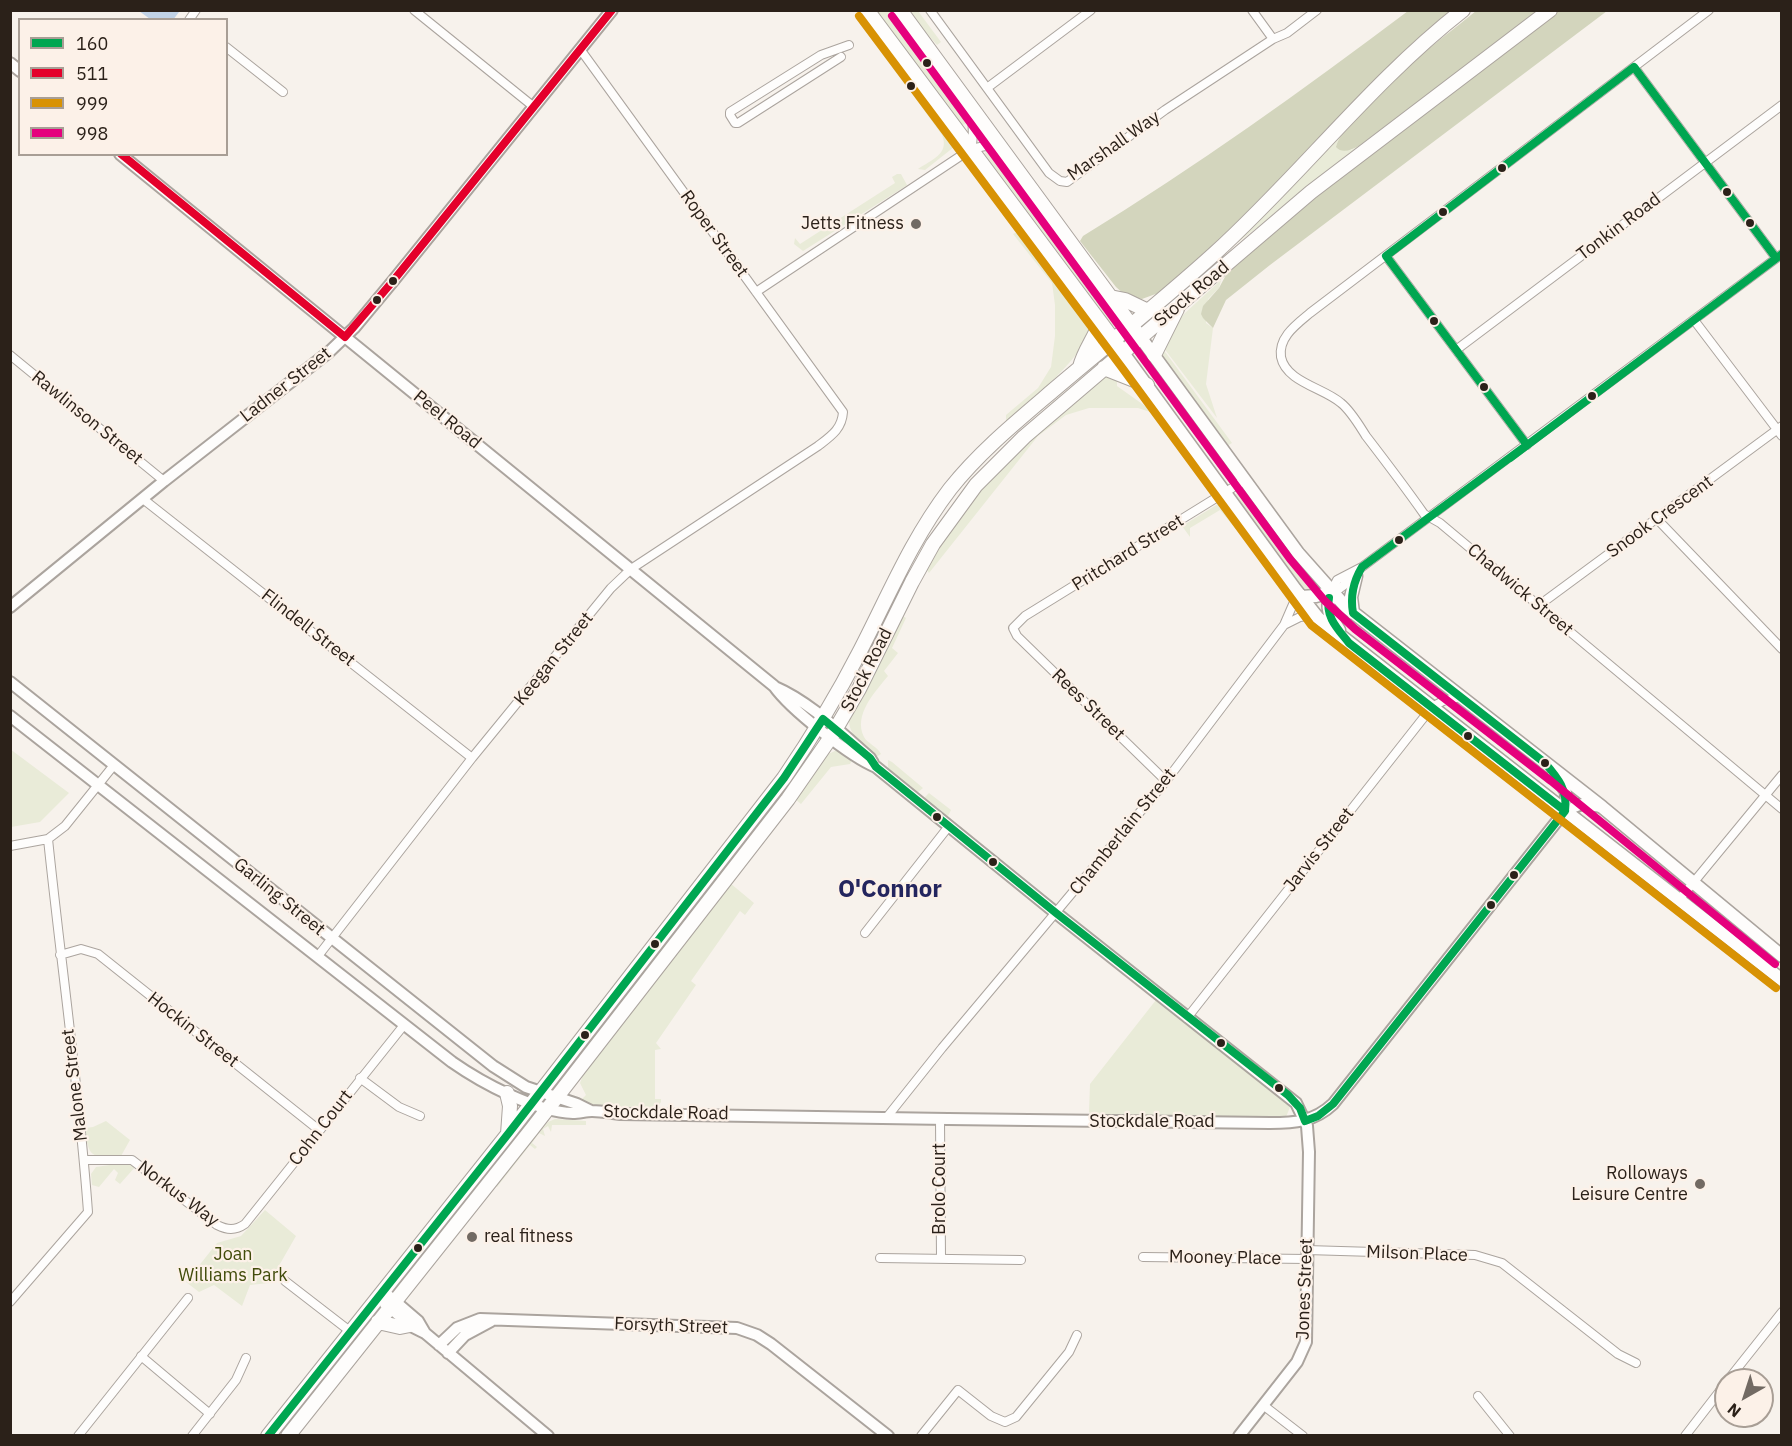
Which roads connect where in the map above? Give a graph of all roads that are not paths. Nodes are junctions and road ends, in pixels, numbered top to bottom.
1 (414, 10) edge
2 (612, 10) edge
3 (867, 10) edge
4 (900, 10) edge
5 (930, 10) edge
6 (1092, 10) edge
7 (1252, 10) edge
8 (1317, 10) edge
9 (1463, 10) edge
10 (1550, 10) edge
11 (1709, 10) edge
12 (1273, 39) junction
13 (849, 45) dead end
14 (228, 49) edge
15 (580, 50) junction
16 (841, 57) dead end
17 (1634, 67) junction
18 (987, 88) junction
19 (283, 92) dead end
20 (1782, 105) edge
21 (534, 107) junction
22 (973, 109) junction
23 (971, 149) junction
24 (1003, 150) junction
25 (122, 156) edge
26 (1705, 163) junction
27 (1386, 256) junction
28 (1779, 256) edge
29 (756, 292) junction
30 (1110, 297) junction
31 (1178, 307) junction
32 (1148, 311) junction
33 (1694, 320) junction
34 (1100, 323) junction
35 (1131, 325) junction
36 (345, 337) junction
37 (1141, 338) junction
38 (1113, 340) junction
39 (1456, 350) junction
40 (1123, 353) junction
41 (10, 355) edge
42 (1154, 355) junction
43 (1080, 367) junction
44 (1104, 368) junction
45 (1147, 385) junction
46 (843, 420) joint
47 (1780, 431) edge
48 (1527, 445) junction
49 (1245, 480) junction
50 (164, 481) junction
51 (1224, 493) junction
52 (143, 499) junction
53 (1431, 516) junction
54 (1657, 519) junction
55 (631, 569) junction
56 (1359, 572) junction
57 (1331, 592) junction
58 (1298, 593) junction
59 (1538, 606) junction
60 (10, 607) edge
61 (1353, 614) junction
62 (1315, 615) junction
63 (1284, 625) junction
64 (1013, 628) joint
65 (1349, 643) junction
66 (1782, 649) edge
67 (10, 682) edge
68 (1462, 697) junction
69 (1432, 707) junction
70 (10, 716) edge
71 (820, 723) junction
72 (833, 733) junction
73 (472, 758) junction
74 (1545, 764) junction
75 (114, 765) junction
76 (1782, 775) edge
77 (1166, 781) junction
78 (99, 784) junction
79 (1765, 796) junction
80 (1602, 807) junction
81 (1782, 809) edge
82 (1564, 811) junction
83 (949, 826) junction
84 (48, 840) junction
85 (10, 846) edge
86 (1693, 884) junction
87 (1679, 900) junction
88 (1056, 913) junction
89 (1748, 928) junction
90 (865, 933) dead end
91 (331, 939) junction
92 (1737, 944) junction
93 (60, 955) junction
94 (318, 956) junction
95 (1782, 956) edge
96 (1782, 980) edge
97 (1187, 1018) junction
98 (404, 1025) junction
99 (360, 1078) junction
100 (507, 1093) junction
101 (536, 1097) junction
102 (552, 1102) junction
103 (420, 1116) dead end
104 (887, 1117) junction
105 (940, 1119) junction
106 (1305, 1121) junction
107 (319, 1130) junction
108 (508, 1134) junction
109 (84, 1160) junction
110 (236, 1229) joint
111 (1307, 1255) junction
112 (1143, 1257) dead end
113 (880, 1258) dead end
114 (940, 1258) junction
115 (1021, 1260) dead end
116 (285, 1281) dead end
117 (380, 1295) junction
118 (188, 1298) dead end
119 (10, 1302) edge
120 (392, 1304) junction
121 (1782, 1312) edge
122 (491, 1321) junction
123 (378, 1322) junction
124 (410, 1325) junction
125 (351, 1332) junction
126 (425, 1334) junction
127 (1077, 1335) dead end
128 (439, 1345) junction
129 (448, 1353) junction
130 (141, 1356) junction
131 (246, 1358) dead end
132 (1636, 1363) dead end
133 (1737, 1368) edge
134 (1478, 1396) dead end
135 (1714, 1398) edge
136 (1263, 1404) junction
137 (210, 1414) junction
138 (78, 1436) edge
139 (192, 1436) edge
140 (268, 1436) edge
141 (288, 1436) edge
142 (548, 1436) edge
143 (888, 1436) edge
144 (921, 1436) edge
145 (1239, 1436) edge
146 (1303, 1436) edge
147 (1510, 1436) edge
148 (1685, 1436) edge

1 - 21 street
2 - 15 street, Ladner Street
3 - 23 highway
4 - 22 highway
5 - 18 street, Marshall Way
6 - 18 street
7 - 12 street
8 - 12 street, Marshall Way
9 - 32 highway, Stock Road
10 - 31 highway, Stock Road
11 - 17 street
12 - 18 street, Marshall Way
13 - 16 street
14 - 19 street
15 - 21 street, Ladner Street
15 - 29 street, Roper Street
17 - 26 street
17 - 27 street
20 - 26 street, Tonkin Road
21 - 36 street, Ladner Street
22 - 23 street
22 - 24 highway
23 - 24 street
23 - 29 street
23 - 34 highway
24 - 30 highway
25 - 36 street, Peel Road
26 - 28 street
26 - 39 street, Tonkin Road
27 - 39 street
27 - 53 street, Chadwick Street
28 - 33 street
29 - 46 street, Roper Street
30 - 32 highway
30 - 35 highway
31 - 37 highway, Stock Road
31 - 42 highway
32 - 35 highway, Stock Road
33 - 47 street
33 - 48 street
34 - 38 highway
34 - 43 highway
35 - 37 highway
35 - 38 highway, Stock Road
36 - 50 street, Ladner Street
36 - 55 street, Peel Road
37 - 40 highway, Stock Road
37 - 42 main road
38 - 40 highway
38 - 43 highway, Stock Road
39 - 48 street
40 - 44 highway, Stock Road
40 - 45 main road
41 - 50 street, Rawlinson Street
42 - 49 main road
43 - 71 highway, Stock Road
44 - 45 highway
44 - 72 highway, Stock Road
45 - 51 main road
46 - 55 street, Keegan Street
47 - 54 street, Snook Crescent
48 - 53 street
49 - 51 street, Pritchard Street
49 - 57 main road
50 - 52 street, Ladner Street
51 - 58 main road
51 - 64 street, Pritchard Street
52 - 60 street, Ladner Street
52 - 73 street, Flindell Street
53 - 56 street
53 - 59 street, Chadwick Street
54 - 59 street, Snook Crescent
54 - 66 street
55 - 71 street, Peel Road
55 - 73 street, Keegan Street
56 - 57 street
56 - 61 main road
57 - 58 main road
57 - 61 main road
57 - 65 main road
58 - 62 main road
58 - 63 street, Chamberlain Street
59 - 79 street, Chadwick Street
61 - 68 main road
62 - 63 street
62 - 65 main road
63 - 77 street, Chamberlain Street
64 - 77 street, Rees Street
65 - 69 main road
67 - 75 street, Garling Street
68 - 69 street
68 - 74 main road
69 - 82 main road
69 - 97 street, Jarvis Street
70 - 78 street, Garling Street
71 - 72 street, Peel Road
71 - 101 highway, Stock Road
72 - 83 street, Peel Road
72 - 102 highway, Stock Road
73 - 91 street, Keegan Street
74 - 80 main road
74 - 82 street
75 - 78 street
75 - 91 street, Garling Street
76 - 79 street
77 - 88 street, Chamberlain Street
78 - 84 street
78 - 94 street, Garling Street
79 - 81 street, Chadwick Street
79 - 86 street
80 - 82 street
80 - 86 main road
82 - 87 main road
82 - 106 street, Stockdale Road
83 - 88 street, Peel Road
83 - 90 street
84 - 85 street
84 - 93 street, Malone Street
86 - 87 street
86 - 89 main road
87 - 92 main road
88 - 97 street, Peel Road
88 - 104 street, Chamberlain Street
89 - 92 main road
89 - 95 main road
91 - 94 street, Keegan Street
91 - 101 street, Garling Street
92 - 96 main road
93 - 107 street, Hockin Street
93 - 109 street, Malone Street
94 - 98 street, Garling Street
97 - 106 street, Peel Road
98 - 99 street, Cohn Court
98 - 100 street, Garling Street
99 - 103 street
99 - 107 street, Cohn Court
100 - 101 street, Garling Street
100 - 108 highway
101 - 102 street, Garling Street
101 - 108 highway, Stock Road
102 - 104 street, Stockdale Road
102 - 120 highway, Stock Road
104 - 105 street, Stockdale Road
105 - 106 street, Stockdale Road
105 - 114 street, Brolo Court
106 - 111 street, Jones Street
107 - 110 street, Cohn Court
108 - 117 highway, Stock Road
109 - 110 street, Norkus Way
109 - 119 street, Malone Street
111 - 112 street, Mooney Place
111 - 132 street, Milson Place
111 - 136 street, Jones Street
113 - 114 street, Brolo Court
114 - 115 street, Brolo Court
116 - 125 street
117 - 120 street
117 - 125 highway, Stock Road
118 - 130 street
120 - 123 highway, Stock Road
120 - 124 street
120 - 126 street
121 - 133 street
122 - 128 street, Forsyth Street
122 - 129 street
122 - 143 street, Forsyth Street
123 - 124 highway
123 - 141 highway, Stock Road
124 - 126 street
125 - 140 highway, Stock Road
126 - 128 street
127 - 144 street
128 - 129 street
129 - 142 street
130 - 137 street
130 - 138 street
131 - 137 street
134 - 147 street
135 - 148 street
136 - 145 street, Jones Street
136 - 146 street
137 - 139 street

